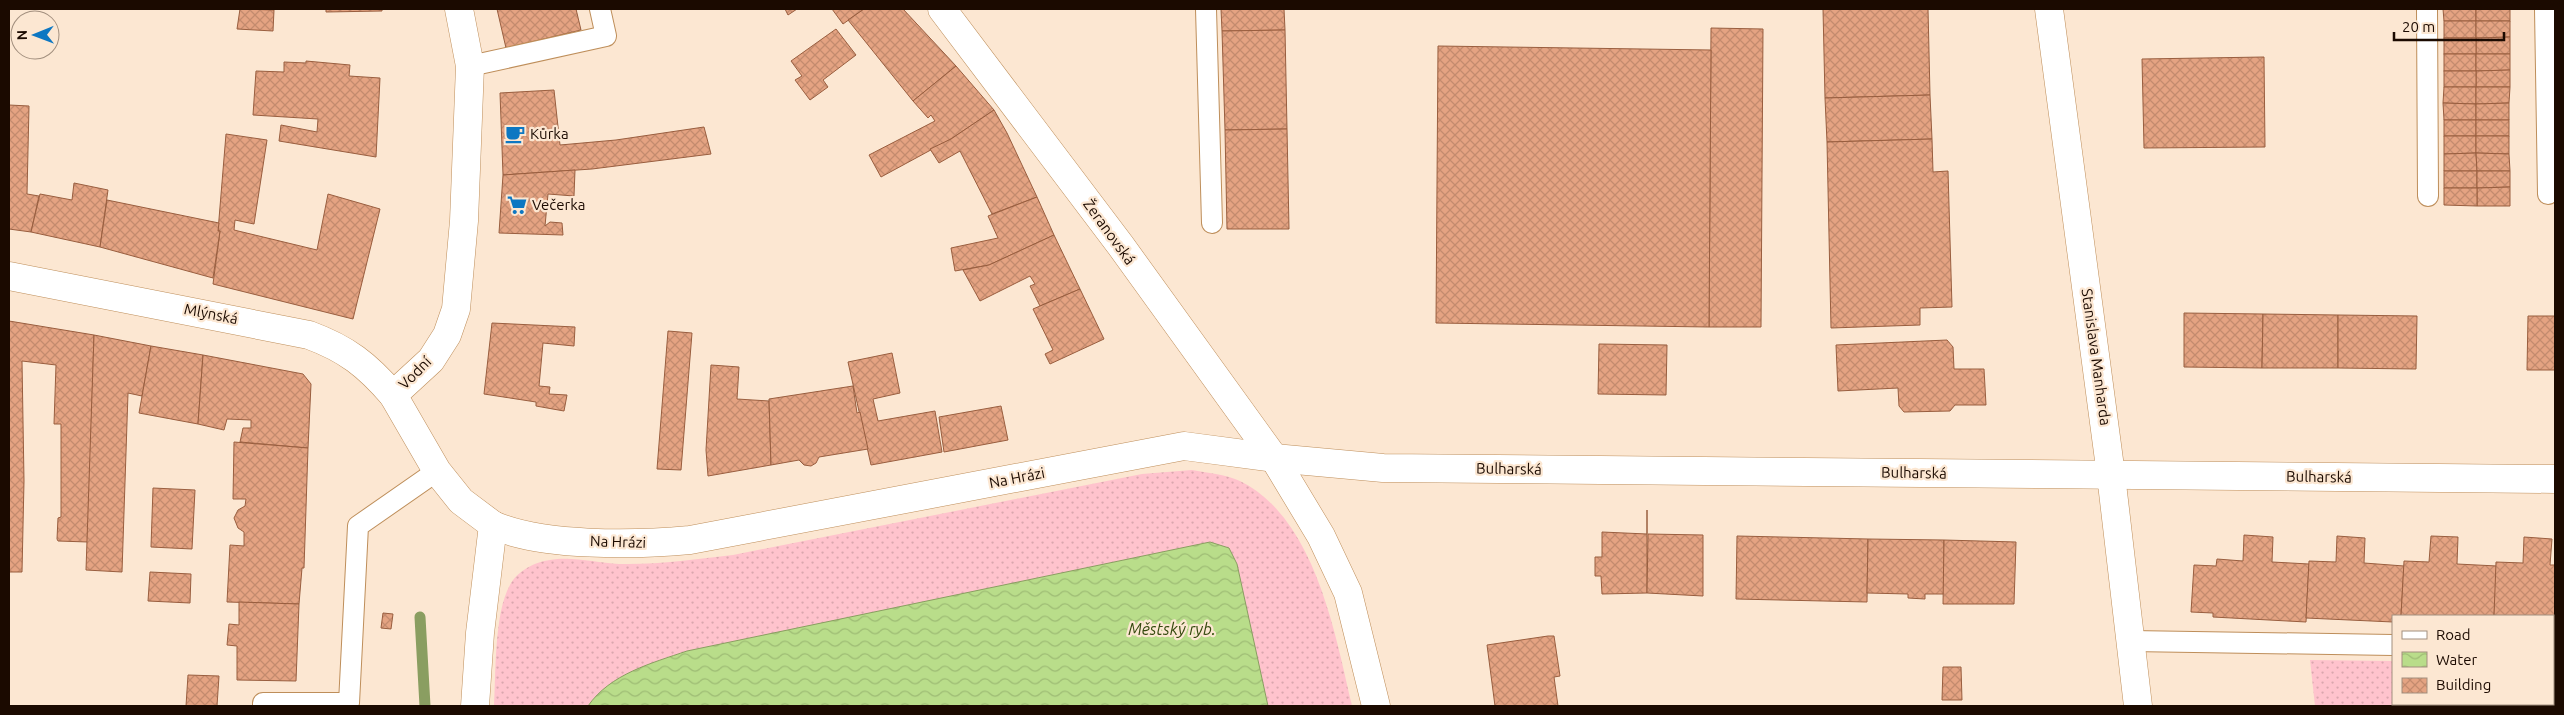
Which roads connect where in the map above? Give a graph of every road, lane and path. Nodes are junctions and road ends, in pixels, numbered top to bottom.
1 (459, 9) edge
2 (600, 9) edge
3 (942, 9) edge
4 (1206, 9) edge
5 (2049, 9) edge
6 (2427, 9) edge
7 (2544, 9) edge
8 (470, 66) junction
9 (2548, 194) dead end
10 (2428, 196) dead end
11 (1212, 223) dead end
12 (9, 276) edge
13 (393, 395) junction
14 (1274, 458) junction
15 (437, 471) junction
16 (2111, 475) junction
17 (2555, 479) edge
18 (493, 526) junction
19 (2131, 641) junction
20 (2392, 645) edge
21 (263, 706) edge
22 (475, 706) edge
23 (1376, 706) edge
24 (2138, 706) edge

1 - 8 street, Vodní
2 - 8 lane
3 - 14 street, Žeranovská
4 - 11 lane
5 - 16 street, Stanislava Manharda
6 - 10 lane
7 - 9 lane
8 - 13 street, Vodní
12 - 13 street, Mlýnská
13 - 15 street, Vodní
14 - 16 street, Bulharská
14 - 18 street, Na Hrázi
14 - 23 street
15 - 18 street, Vodní
15 - 21 lane
16 - 17 street, Bulharská
16 - 19 street, Stanislava Manharda
18 - 22 street
19 - 20 lane
19 - 24 street, Stanislava Manharda

